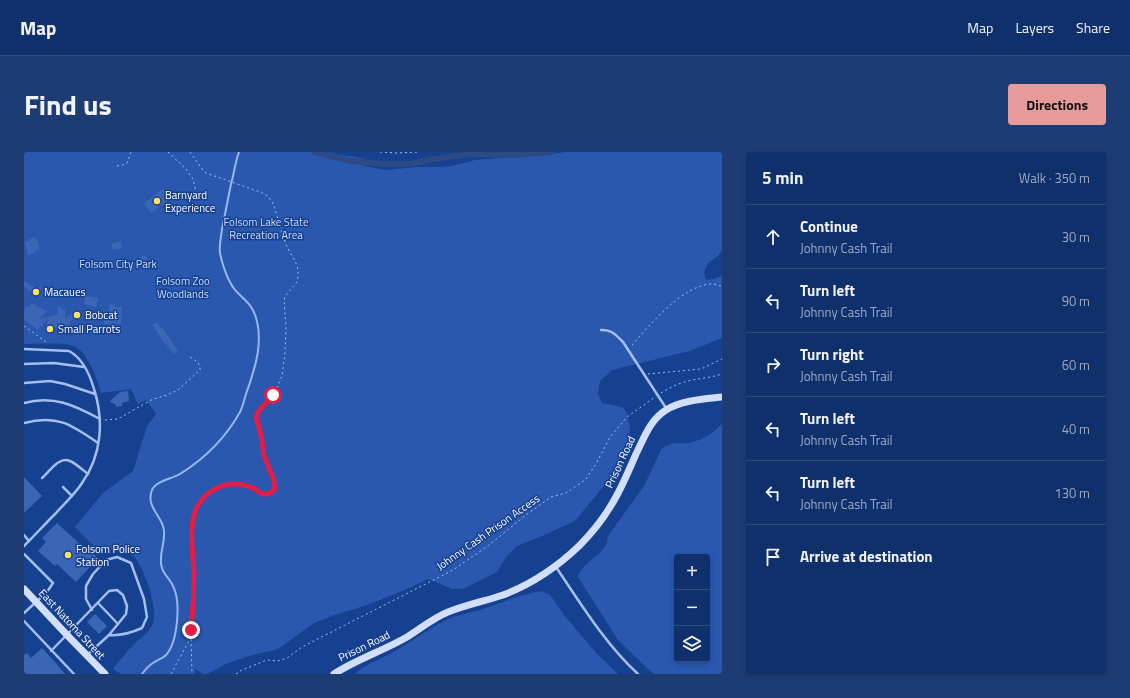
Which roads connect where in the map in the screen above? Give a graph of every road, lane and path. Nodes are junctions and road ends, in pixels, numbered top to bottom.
1 (131, 152) edge
2 (168, 152) edge
3 (190, 152) edge
4 (380, 152) edge
5 (418, 152) edge
6 (117, 166) dead end
7 (198, 200) dead end
8 (722, 286) edge
9 (24, 326) edge
10 (601, 330) dead end
11 (24, 349) edge
12 (47, 350) junction
13 (628, 350) junction
14 (190, 357) dead end
15 (722, 359) edge
16 (24, 364) edge
17 (84, 367) junction
18 (644, 374) junction
19 (722, 374) edge
20 (24, 383) edge
21 (95, 394) junction
22 (657, 395) junction
23 (722, 397) edge
24 (24, 403) edge
25 (667, 410) junction
26 (100, 420) junction
27 (24, 423) edge
28 (98, 443) junction
29 (88, 474) junction
30 (42, 478) dead end
31 (63, 487) dead end
32 (72, 496) junction
33 (24, 535) edge
34 (29, 541) junction
35 (24, 546) edge
36 (24, 554) edge
37 (556, 567) junction
38 (24, 588) edge
39 (36, 601) junction
40 (98, 603) junction
41 (92, 610) junction
42 (24, 613) edge
43 (24, 621) edge
44 (118, 624) junction
45 (67, 635) junction
46 (109, 635) junction
47 (191, 637) junction
48 (51, 651) junction
49 (87, 655) junction
50 (74, 674) edge
51 (105, 674) edge
52 (171, 674) edge
53 (192, 674) edge
54 (236, 674) edge
55 (334, 674) edge
56 (638, 674) edge

1 - 6 path
2 - 7 path
3 - 47 path
4 - 5 path
8 - 13 path
9 - 12 path
10 - 13 lane
11 - 12 lane
12 - 17 lane
13 - 18 lane
14 - 26 path
15 - 18 path
16 - 17 lane
17 - 21 lane
18 - 22 lane
19 - 22 path, Johnny Cash Prison Access
20 - 21 lane
21 - 26 lane
22 - 25 lane
22 - 54 path, Johnny Cash Prison Access
23 - 25 street, Prison Road
24 - 26 lane
25 - 37 street, Prison Road
26 - 28 lane
27 - 28 lane
28 - 29 lane
29 - 30 lane
29 - 32 lane
31 - 32 lane
32 - 34 lane
33 - 34 lane
34 - 35 lane
36 - 39 lane
37 - 55 street, Prison Road
37 - 56 lane
38 - 39 street, East Natoma Street
39 - 42 lane
39 - 45 street, East Natoma Street
40 - 41 lane
40 - 44 lane
40 - 44 lane
41 - 45 lane
41 - 46 lane
43 - 48 lane
44 - 46 lane
45 - 48 lane
45 - 49 street, East Natoma Street
46 - 49 lane
47 - 52 path
47 - 53 path
48 - 50 lane
49 - 51 street, East Natoma Street

